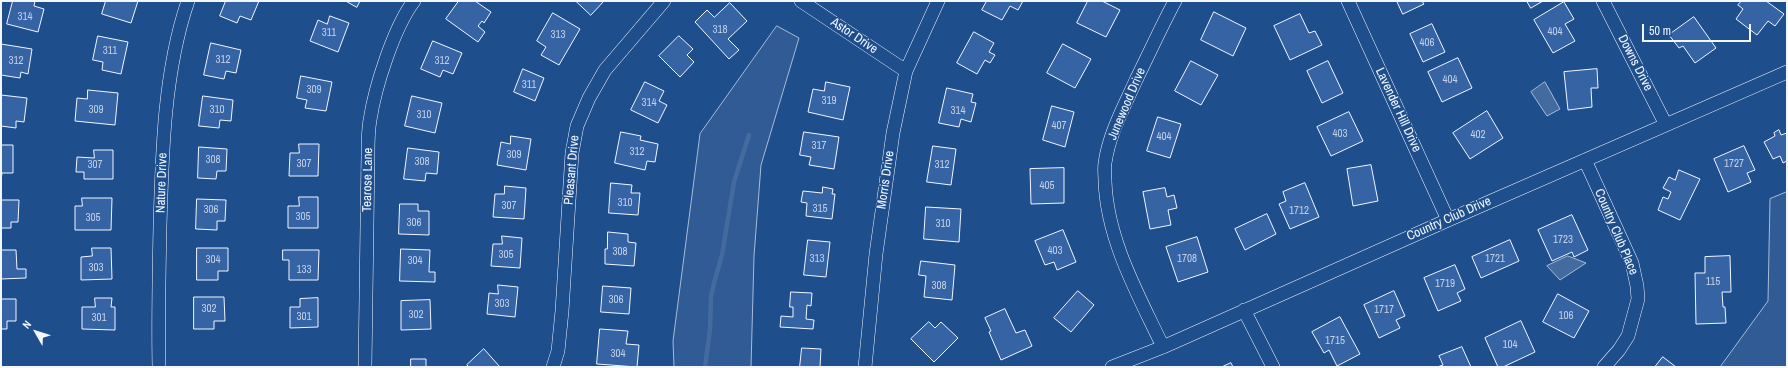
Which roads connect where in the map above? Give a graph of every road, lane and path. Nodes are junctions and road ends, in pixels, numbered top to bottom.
1 (188, 1) edge
2 (414, 1) edge
3 (664, 1) edge
4 (801, 1) edge
5 (938, 1) edge
6 (1175, 1) edge
7 (1348, 1) edge
8 (1603, 1) edge
9 (906, 71) junction
10 (1787, 72) edge
11 (1666, 125) junction
12 (1585, 160) junction
13 (1448, 220) junction
14 (1244, 310) junction
15 (1163, 347) junction
16 (159, 367) edge
17 (365, 367) edge
18 (553, 367) edge
19 (866, 367) edge
20 (1112, 367) edge
21 (1273, 367) edge
22 (1604, 367) edge

1 - 16 street, Nature Drive
2 - 17 street, Tearose Lane
3 - 18 street, Pleasant Drive
4 - 9 street, Astor Drive
5 - 9 street, Morris Drive
6 - 15 street, Junewood Drive
7 - 13 street, Lavender Hill Drive
8 - 11 street, Downs Drive
9 - 19 street, Morris Drive
10 - 11 street, Country Club Drive
11 - 12 street, Country Club Drive
12 - 13 street, Country Club Drive
12 - 22 street, Country Club Place
13 - 14 street, Country Club Drive
14 - 15 street, Country Club Drive
14 - 21 street
15 - 20 street, Country Club Drive

